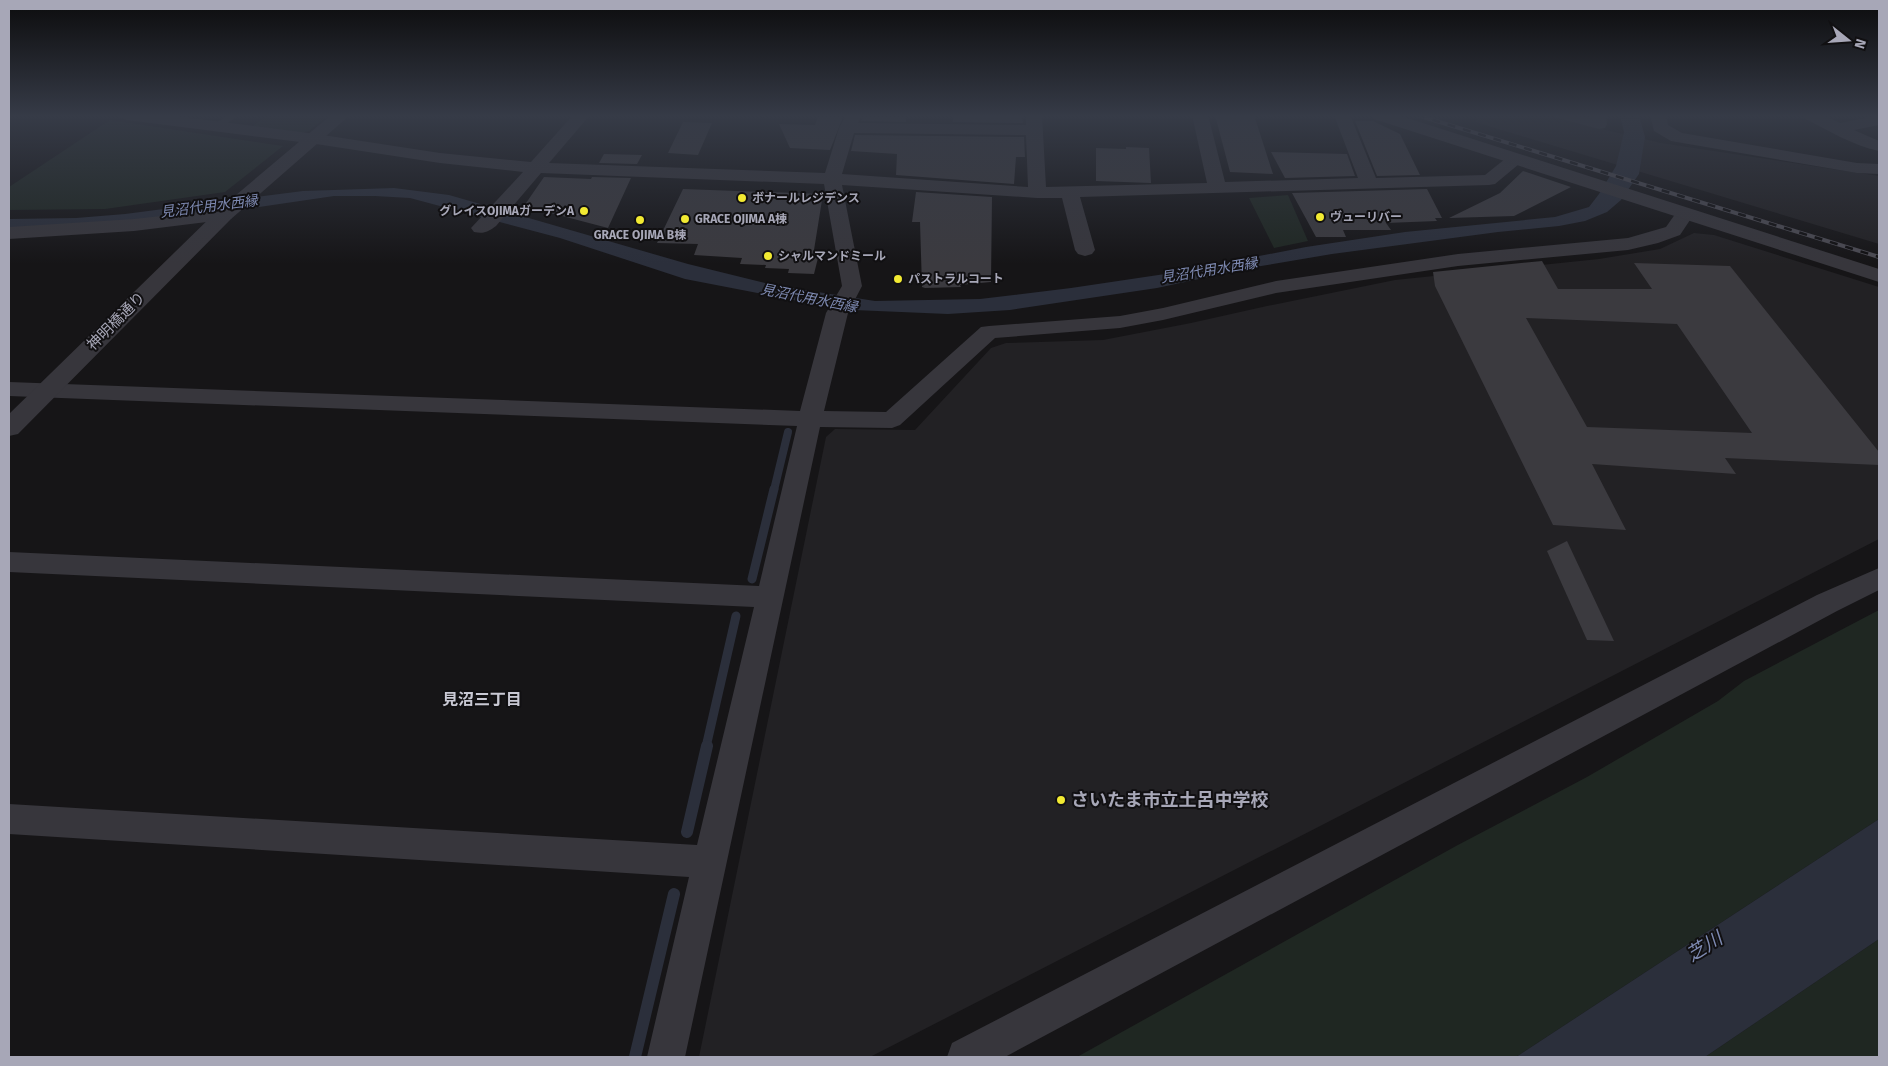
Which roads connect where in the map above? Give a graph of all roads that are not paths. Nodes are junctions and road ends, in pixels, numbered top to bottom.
1 (284, 165) edge
2 (504, 165) edge
3 (538, 165) edge
4 (837, 165) edge
5 (1036, 165) edge
6 (1212, 165) edge
7 (1362, 165) edge
8 (1509, 165) edge
9 (1534, 165) edge
10 (1838, 165) edge
11 (535, 168) junction
12 (1879, 169) edge
13 (832, 179) junction
14 (1369, 183) junction
15 (1217, 188) junction
16 (1070, 192) junction
17 (1037, 194) junction
18 (1685, 214) junction
19 (224, 215) junction
20 (485, 225) dead end
21 (9, 232) edge
22 (1085, 250) dead end
23 (1879, 276) edge
24 (9, 389) edge
25 (46, 391) junction
26 (810, 419) junction
27 (9, 428) edge
28 (9, 562) edge
29 (1879, 578) edge
30 (771, 597) junction
31 (9, 819) edge
32 (711, 862) junction
33 (666, 1057) edge
34 (966, 1057) edge

1 - 19 street, 神明橋通り
2 - 11 street
3 - 11 street
4 - 13 street
5 - 17 street
6 - 15 street
7 - 14 street
8 - 14 street
9 - 18 street
10 - 12 street
11 - 13 street
11 - 20 street
13 - 17 street
13 - 26 street
14 - 15 street
15 - 16 street
16 - 17 street
16 - 22 street
18 - 23 street
18 - 26 street
19 - 21 street
19 - 25 street, 神明橋通り
24 - 25 street
25 - 26 street
25 - 27 street, 神明橋通り
26 - 30 street
28 - 30 street
29 - 34 street
30 - 32 street
31 - 32 street
32 - 33 street

